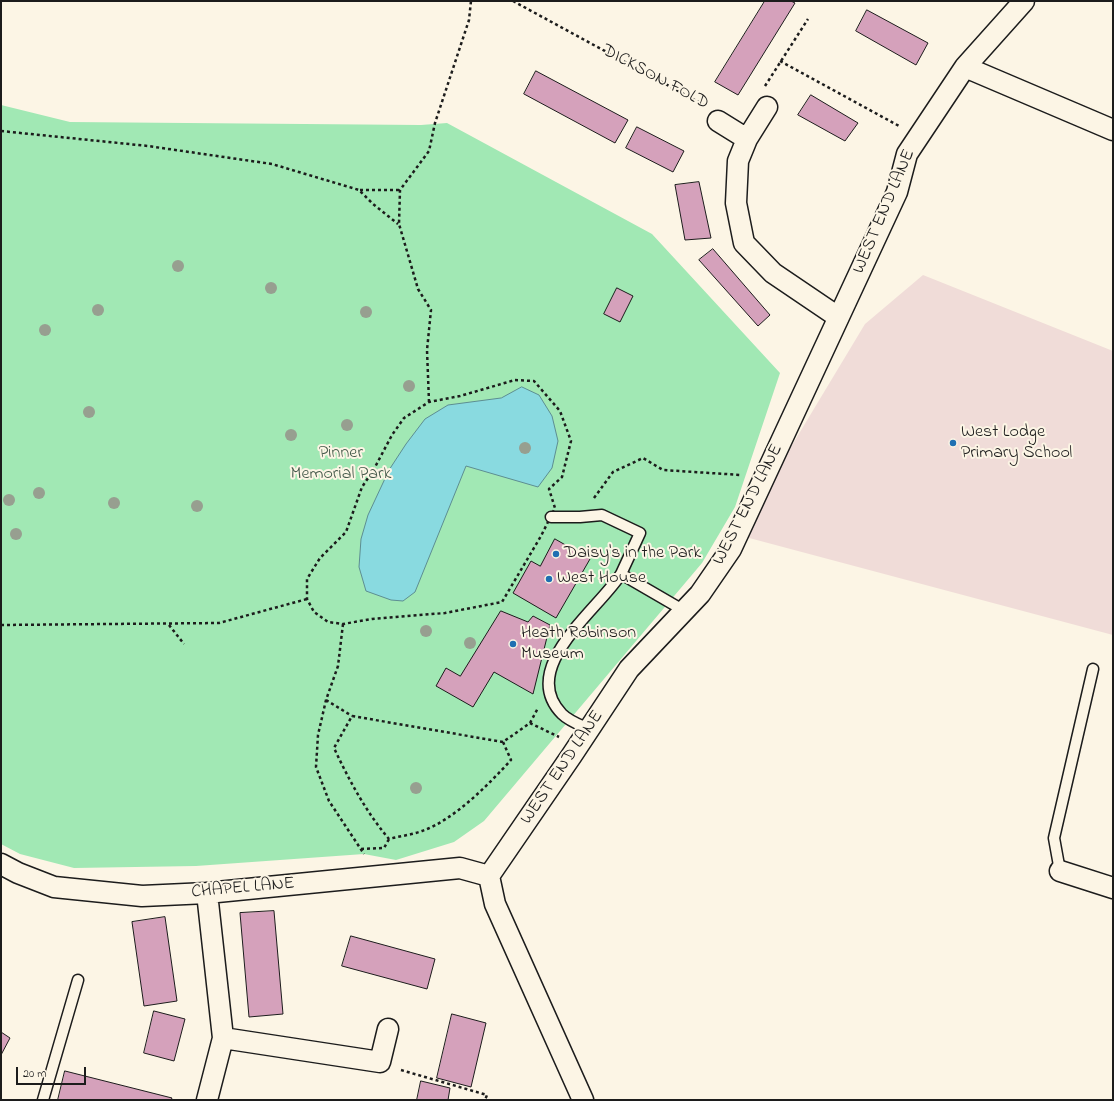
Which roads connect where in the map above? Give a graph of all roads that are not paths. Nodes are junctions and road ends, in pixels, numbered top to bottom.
1 (1024, 1) edge
2 (965, 67) junction
3 (764, 100) road end
4 (714, 115) road end
5 (1113, 130) edge
6 (748, 139) junction
7 (838, 317) junction
8 (551, 517) road end
9 (621, 574) junction
10 (683, 610) junction
11 (1093, 669) dead end
12 (589, 729) junction
13 (1, 864) edge
14 (1060, 871) joint
15 (489, 876) junction
16 (1113, 888) edge
17 (207, 893) junction
18 (78, 980) dead end
19 (388, 1029) dead end
20 (222, 1038) junction
21 (43, 1100) edge
22 (207, 1100) edge
23 (583, 1100) edge

1 - 2 street, WEST END LANE
2 - 5 street
2 - 7 street, WEST END LANE
3 - 6 street
4 - 6 street, DICKSON FOLD
6 - 7 street
7 - 10 street, WEST END LANE
8 - 9 lane
9 - 10 lane
9 - 12 lane
10 - 12 street, WEST END LANE
11 - 14 lane
12 - 15 street, WEST END LANE
13 - 17 street, CHAPEL LANE
14 - 16 street
15 - 17 street, CHAPEL LANE
15 - 23 street
17 - 20 street
18 - 21 lane
19 - 20 street
20 - 22 street

